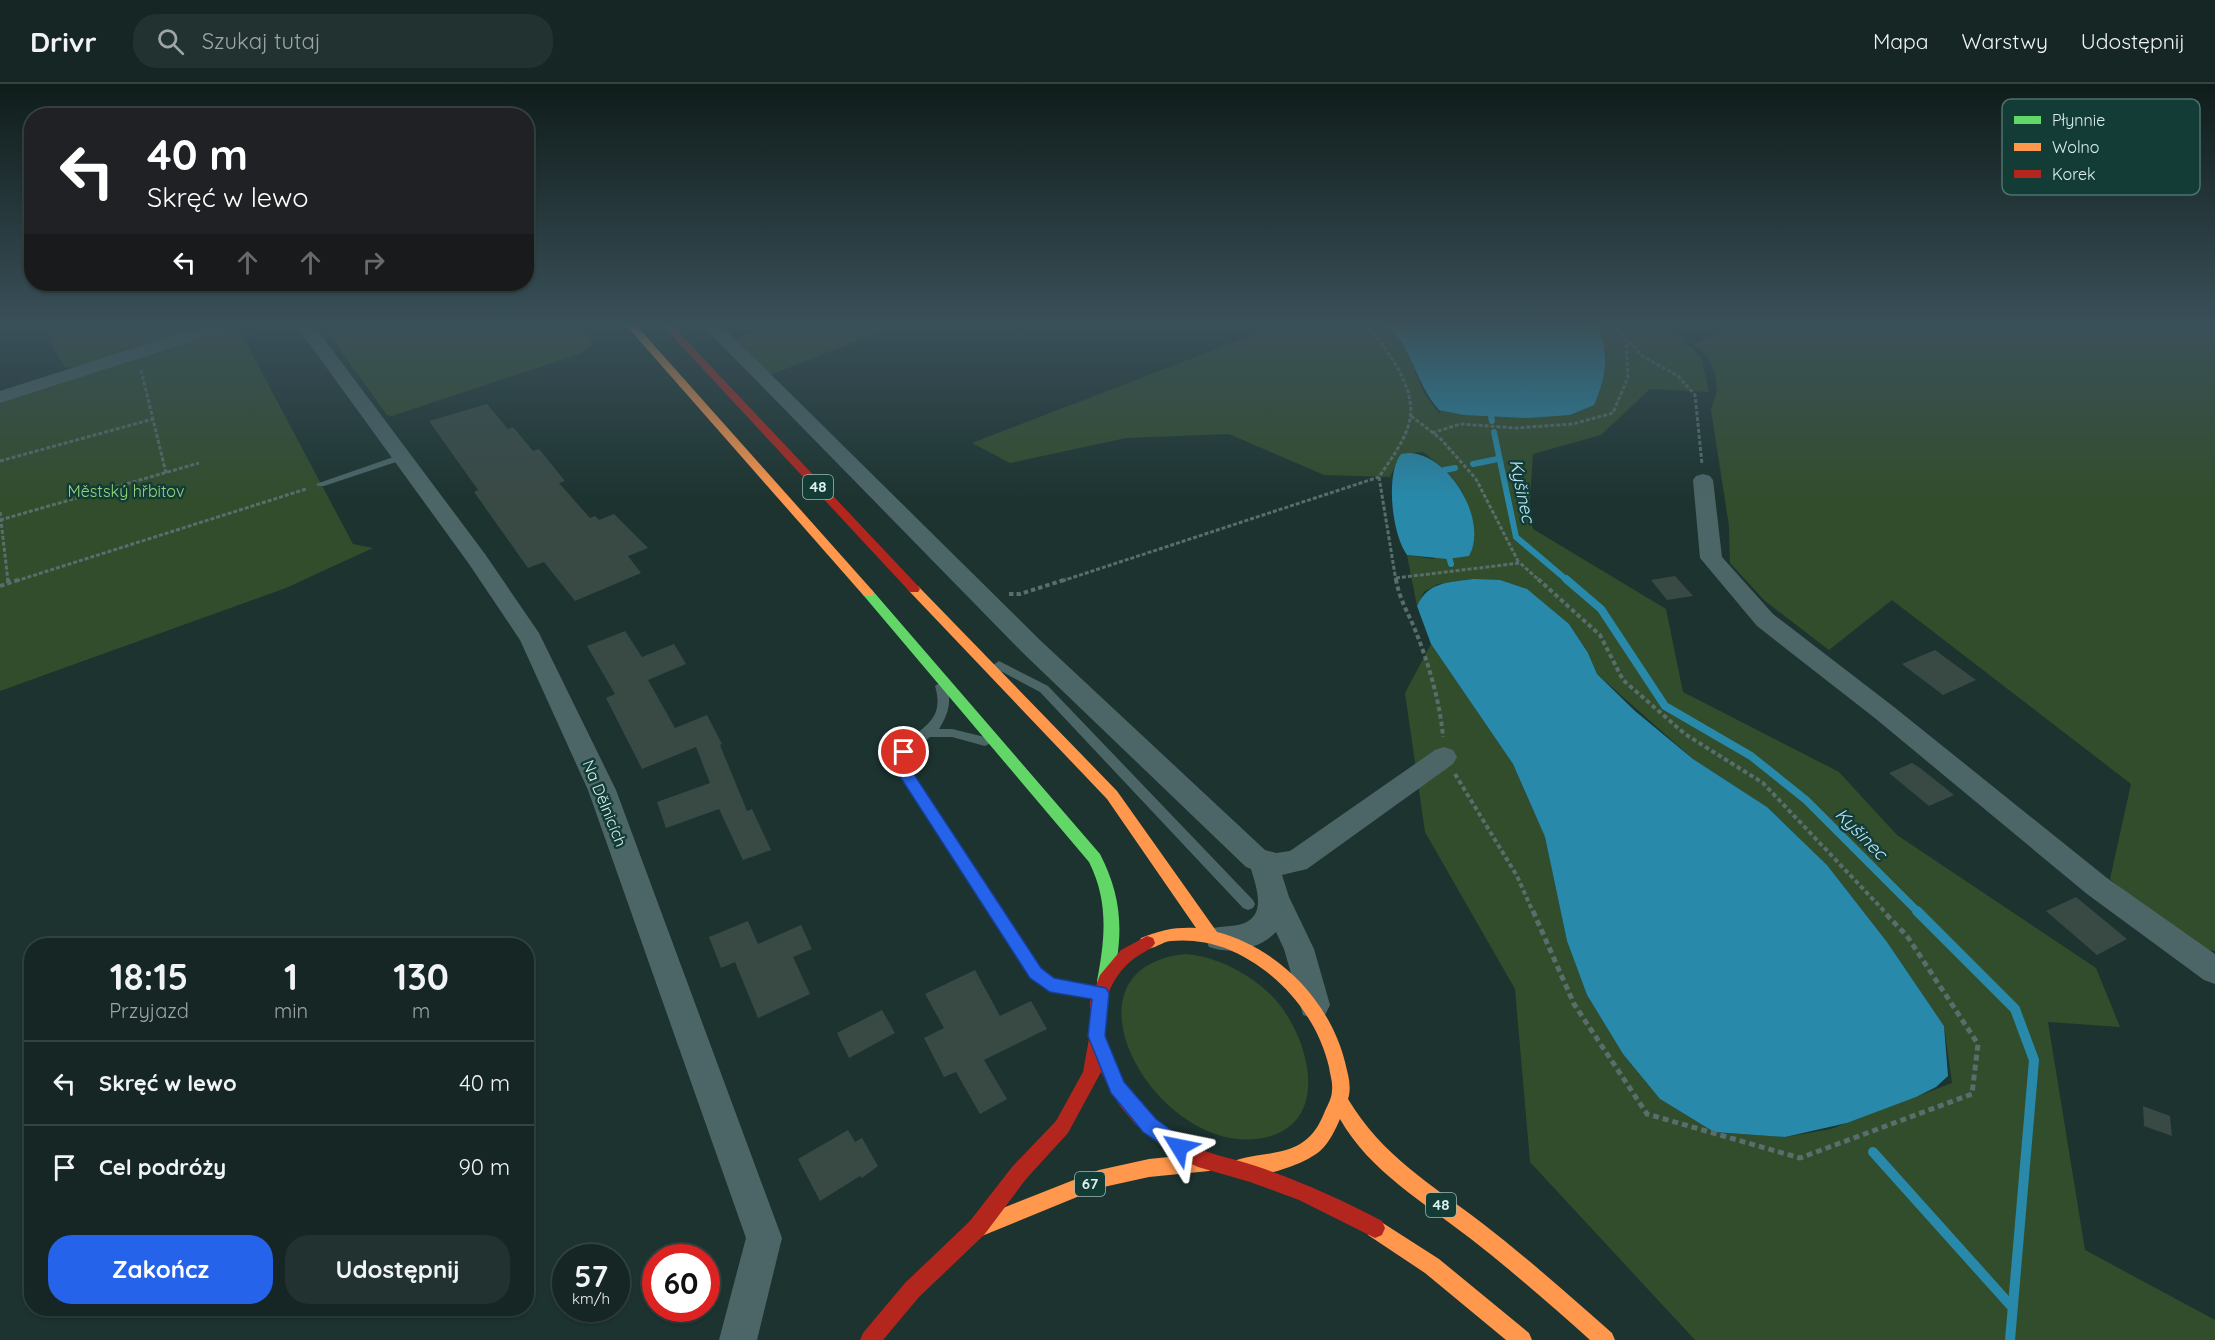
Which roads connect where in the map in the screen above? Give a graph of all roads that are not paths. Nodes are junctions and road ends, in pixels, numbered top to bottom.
1 (45, 383) edge
2 (347, 383) edge
3 (683, 383) edge
4 (721, 383) edge
5 (769, 383) edge
6 (0, 397) edge
7 (402, 457) junction
8 (1703, 480) road end
9 (321, 484) road end
10 (970, 649) junction
11 (933, 667) junction
12 (928, 733) junction
13 (1444, 757) road end
14 (1012, 758) junction
15 (1264, 863) junction
16 (1261, 900) junction
17 (1215, 936) junction
18 (2215, 971) edge
19 (1103, 987) junction
20 (1315, 1011) junction
21 (1096, 1036) junction
22 (1340, 1102) junction
23 (1209, 1162) junction
24 (1237, 1168) junction
25 (977, 1228) junction
26 (738, 1340) edge
27 (870, 1340) edge
28 (1522, 1340) edge
29 (1605, 1340) edge

1 - 6 street
2 - 7 street, Na Dělnicích
3 - 11 main road, 48
4 - 10 main road, 48
5 - 15 street
7 - 9 lane
7 - 26 street, Na Dělnicích
8 - 18 street
10 - 16 lane
10 - 17 main road, 48
11 - 12 lane
11 - 14 main road, 48
12 - 14 lane
12 - 19 lane
13 - 15 street
14 - 19 main road, 48
15 - 16 street
16 - 17 street
16 - 20 street
17 - 19 main road, 48
17 - 20 main road, 48
19 - 21 main road, 48
20 - 22 main road, 48
21 - 23 main road, 48
21 - 25 main road, 67
22 - 24 main road, 48
22 - 29 main road, 48
23 - 24 main road, 48
23 - 25 main road, 67
24 - 28 main road, 48
25 - 27 main road, 67

